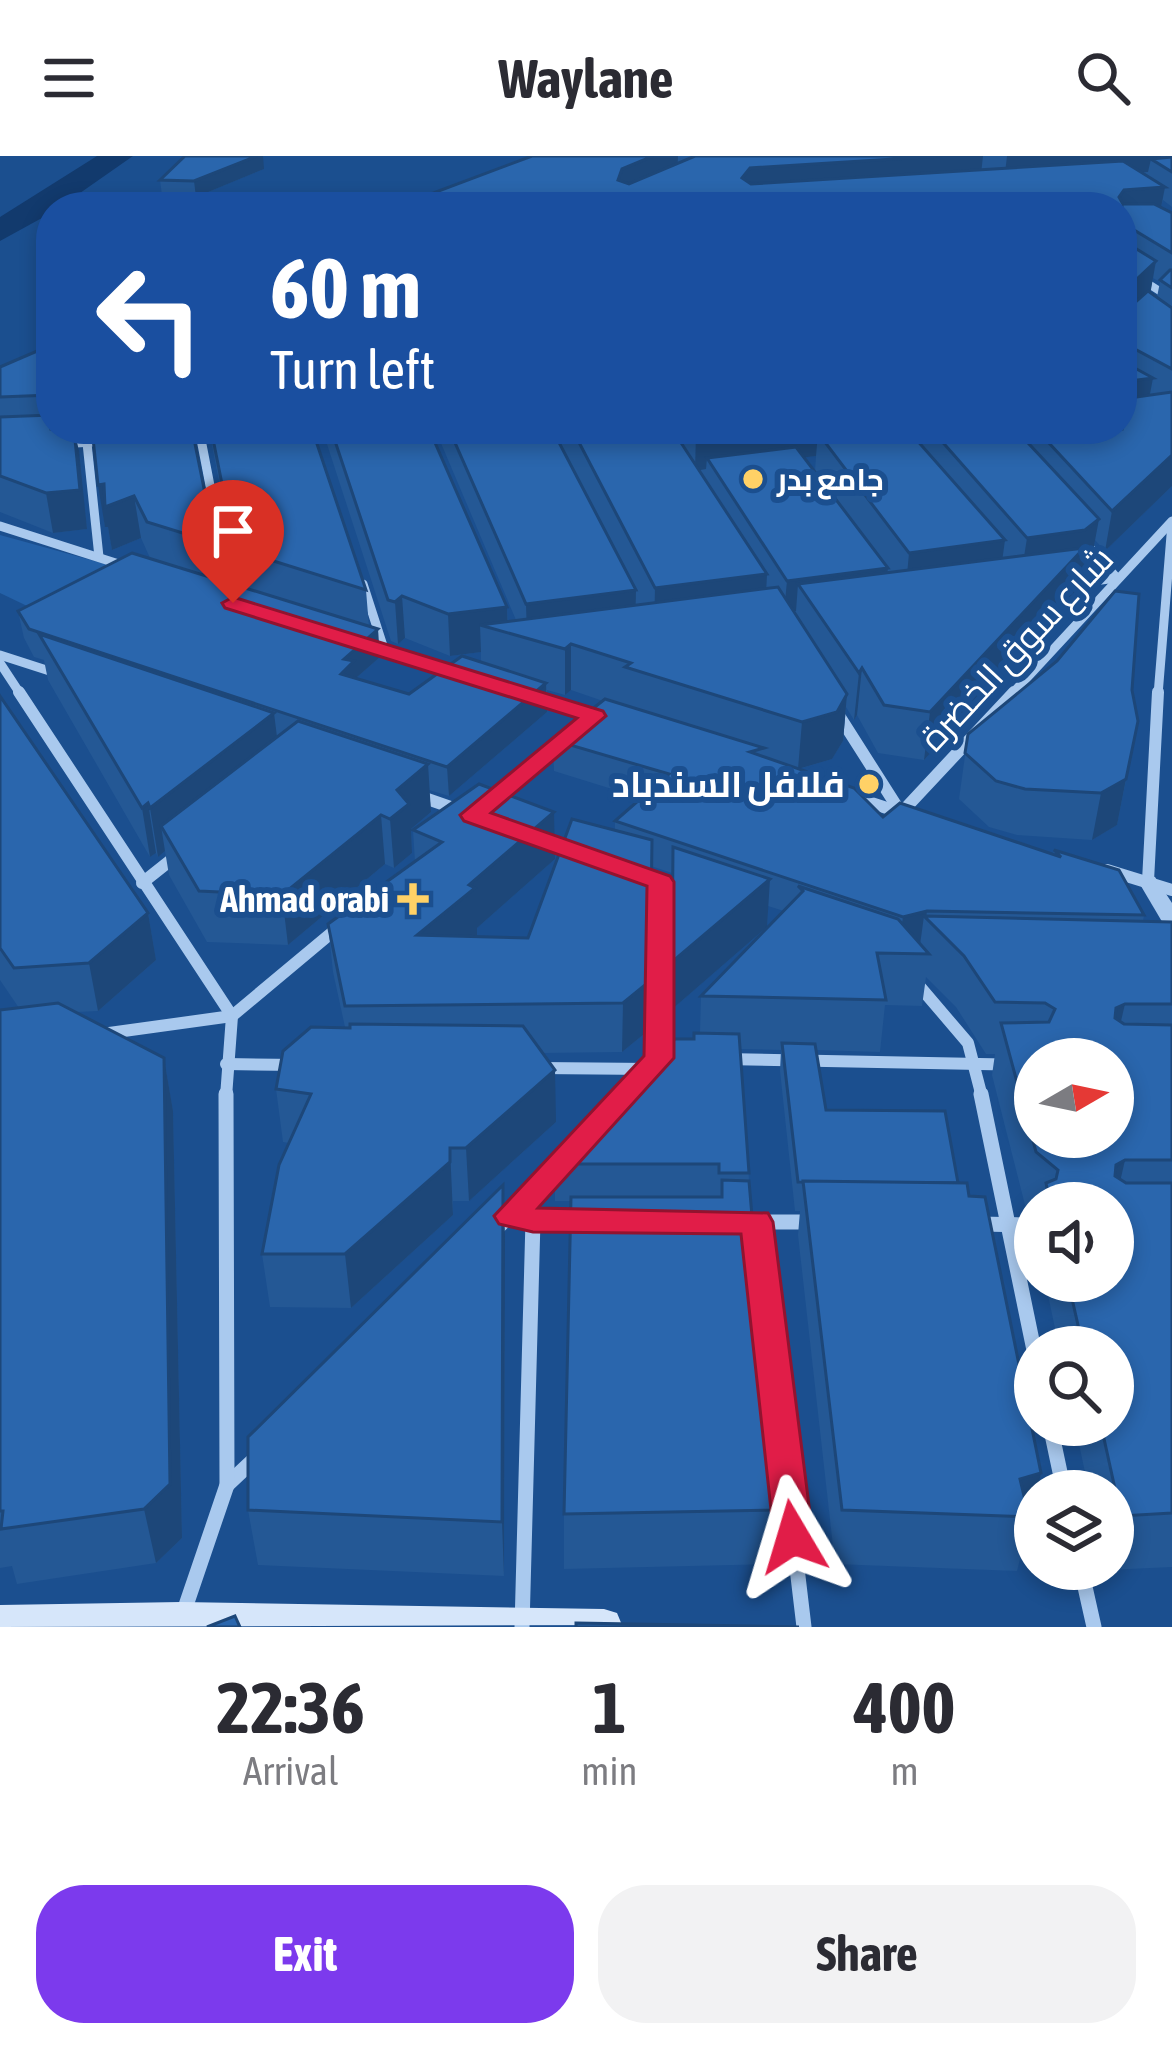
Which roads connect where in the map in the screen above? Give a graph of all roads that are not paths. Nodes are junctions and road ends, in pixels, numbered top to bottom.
1 (1137, 277) edge
2 (1162, 294) junction
3 (1172, 299) edge
4 (1152, 304) edge
5 (87, 444) edge
6 (202, 444) edge
7 (1172, 521) edge
8 (0, 526) edge
9 (1072, 528) edge
10 (99, 556) junction
11 (356, 562) edge
12 (144, 572) edge
13 (1117, 578) junction
14 (1057, 586) edge
15 (211, 596) edge
16 (1167, 599) edge
17 (233, 603) junction
18 (255, 610) edge
19 (362, 643) edge
20 (384, 649) junction
21 (0, 659) edge
22 (463, 669) edge
23 (87, 683) edge
24 (529, 695) edge
25 (828, 699) edge
26 (1166, 699) edge
27 (594, 716) junction
28 (616, 723) edge
29 (409, 792) edge
30 (835, 792) edge
31 (901, 812) junction
32 (473, 815) junction
33 (922, 819) edge
34 (455, 830) edge
35 (196, 841) edge
36 (1089, 866) edge
37 (625, 868) edge
38 (1148, 881) junction
39 (661, 882) junction
40 (142, 884) junction
41 (1172, 890) edge
42 (704, 896) edge
43 (352, 916) edge
44 (1172, 920) edge
45 (898, 961) edge
46 (232, 1016) junction
47 (93, 1035) edge
48 (682, 1059) edge
49 (704, 1059) edge
50 (975, 1063) junction
51 (226, 1064) junction
52 (655, 1064) junction
53 (1014, 1064) edge
54 (321, 1065) edge
55 (533, 1068) edge
56 (636, 1086) edge
57 (573, 1150) edge
58 (511, 1216) junction
59 (533, 1220) junction
60 (600, 1221) edge
61 (712, 1221) edge
62 (756, 1222) junction
63 (825, 1222) edge
64 (962, 1224) edge
65 (1007, 1225) junction
66 (1014, 1225) edge
67 (479, 1245) edge
68 (1029, 1326) edge
69 (275, 1440) edge
70 (227, 1485) junction
71 (1086, 1590) edge
72 (0, 1621) edge
73 (180, 1623) edge
74 (522, 1626) edge
75 (632, 1626) edge
76 (804, 1627) edge
77 (1094, 1627) edge

1 - 2 street
2 - 3 street
2 - 4 street
5 - 10 street
6 - 17 street
7 - 13 street, شارع سوق الخضرة
7 - 16 street
8 - 10 street
9 - 13 street
10 - 12 street
11 - 20 street
13 - 14 street
13 - 31 street, شارع سوق الخضرة
15 - 17 street
16 - 26 street
17 - 18 street
19 - 20 street
20 - 22 street
21 - 23 street
21 - 40 street
24 - 27 street
25 - 31 street
26 - 38 street
27 - 28 street
27 - 32 street
29 - 32 street
30 - 31 street
31 - 33 street
32 - 34 street
35 - 40 street
36 - 38 street
37 - 39 street
38 - 41 street
38 - 44 street
39 - 42 street
39 - 52 street
40 - 46 street
43 - 46 street
45 - 50 street
46 - 47 street
46 - 51 street
48 - 52 street
49 - 50 street
50 - 53 street
50 - 65 street
51 - 54 street
51 - 70 street
52 - 55 street
52 - 56 street
57 - 58 street
58 - 59 street
58 - 67 street
59 - 60 street
59 - 74 street
61 - 62 street
62 - 63 street
62 - 76 street
64 - 65 street
65 - 66 street
65 - 68 street
69 - 70 street
70 - 73 street
71 - 77 street
72 - 73 main road
73 - 74 main road
74 - 75 main road

